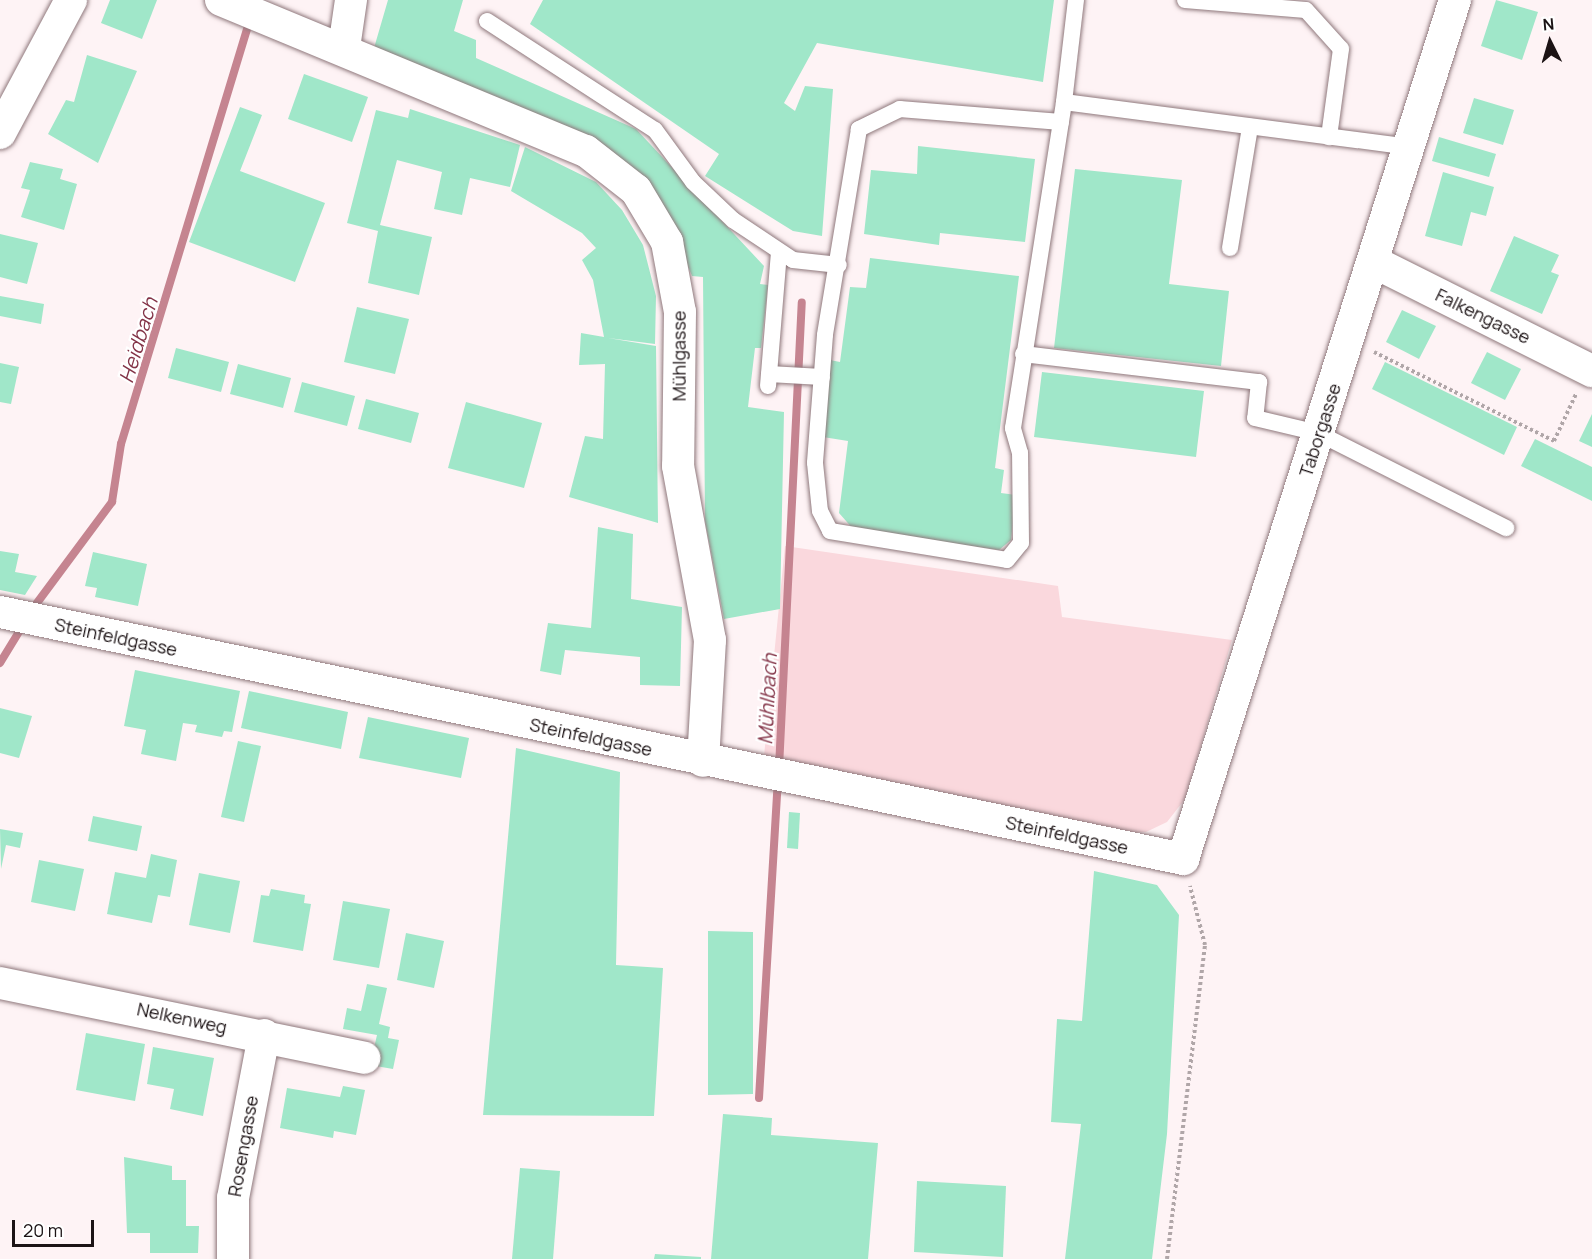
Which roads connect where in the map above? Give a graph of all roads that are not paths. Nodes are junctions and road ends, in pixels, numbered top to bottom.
1 (71, 0) edge
2 (1076, 0) edge
3 (1185, 0) edge
4 (1455, 0) edge
5 (241, 8) edge
6 (487, 21) dead end
7 (347, 25) edge
8 (1064, 102) junction
9 (1061, 122) junction
10 (1250, 127) junction
11 (0, 133) edge
12 (1329, 137) junction
13 (1410, 147) junction
14 (1230, 248) dead end
15 (786, 256) junction
16 (1374, 262) junction
17 (839, 265) junction
18 (1023, 354) junction
19 (1590, 370) edge
20 (816, 377) junction
21 (1318, 433) junction
22 (1506, 528) dead end
23 (3, 612) edge
24 (704, 761) junction
25 (1183, 859) joint
26 (0, 983) edge
27 (264, 1035) junction
28 (364, 1058) dead end
29 (233, 1259) edge

1 - 11 street
2 - 8 lane
3 - 12 lane
4 - 13 street, Taborgasse
5 - 7 street, Mühlgasse
6 - 15 lane
7 - 24 street, Mühlgasse
8 - 9 lane
8 - 10 lane
9 - 17 lane
9 - 18 lane
10 - 12 lane
10 - 14 lane
12 - 13 lane
13 - 16 street, Taborgasse
15 - 17 lane
15 - 20 lane
16 - 19 street, Falkengasse
16 - 21 street, Taborgasse
17 - 20 lane
18 - 20 lane
18 - 21 lane
21 - 22 lane
21 - 25 street, Taborgasse
23 - 24 street, Steinfeldgasse
24 - 25 street, Steinfeldgasse
26 - 27 street, Nelkenweg
27 - 28 street, Nelkenweg
27 - 29 street, Rosengasse

